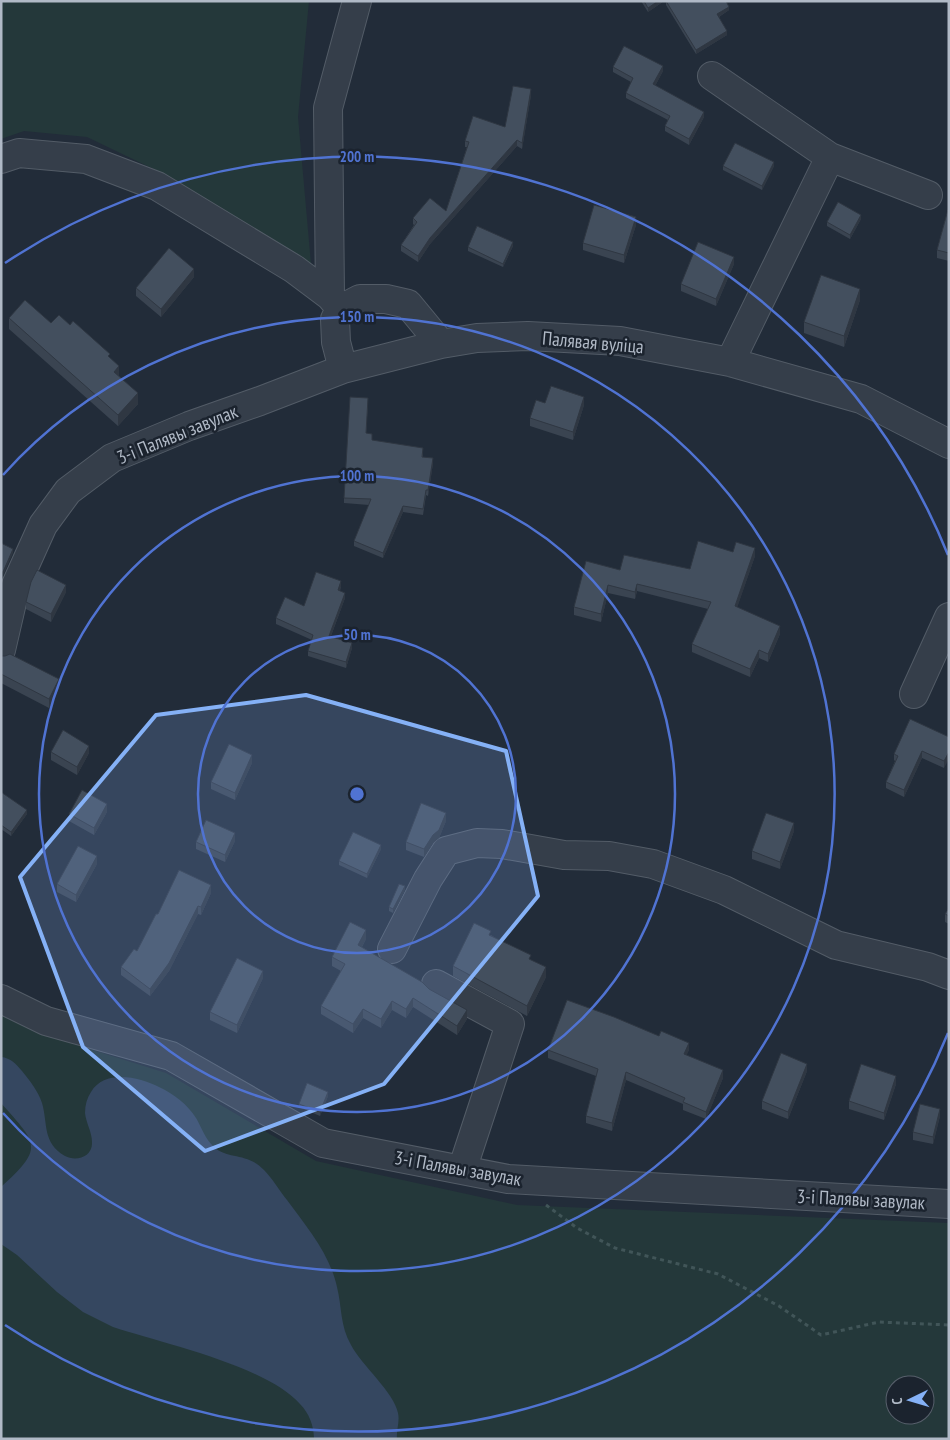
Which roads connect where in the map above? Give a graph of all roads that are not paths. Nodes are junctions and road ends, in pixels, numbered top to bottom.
1 (357, 1) edge
2 (712, 76) dead end
3 (830, 157) junction
4 (1, 159) edge
5 (928, 195) dead end
6 (336, 303) junction
7 (442, 344) junction
8 (730, 362) junction
9 (344, 369) junction
10 (260, 401) joint
11 (949, 444) edge
12 (949, 617) edge
13 (1, 650) edge
14 (914, 694) dead end
15 (392, 949) dead end
16 (949, 975) edge
17 (436, 984) dead end
18 (1, 999) edge
19 (462, 1170) junction
20 (949, 1204) edge

1 - 6 street
2 - 3 street
3 - 5 street
3 - 8 street
4 - 6 street
6 - 7 street
6 - 9 street
7 - 8 street, Палявая вуліца
7 - 9 street, Палявая вуліца
8 - 11 street, Палявая вуліца
9 - 10 street, Палявая вуліца
10 - 13 street, 3-і Палявы завулак
12 - 14 street
15 - 16 street
17 - 19 street
18 - 19 street, 3-і Палявы завулак
19 - 20 street, 3-і Палявы завулак

